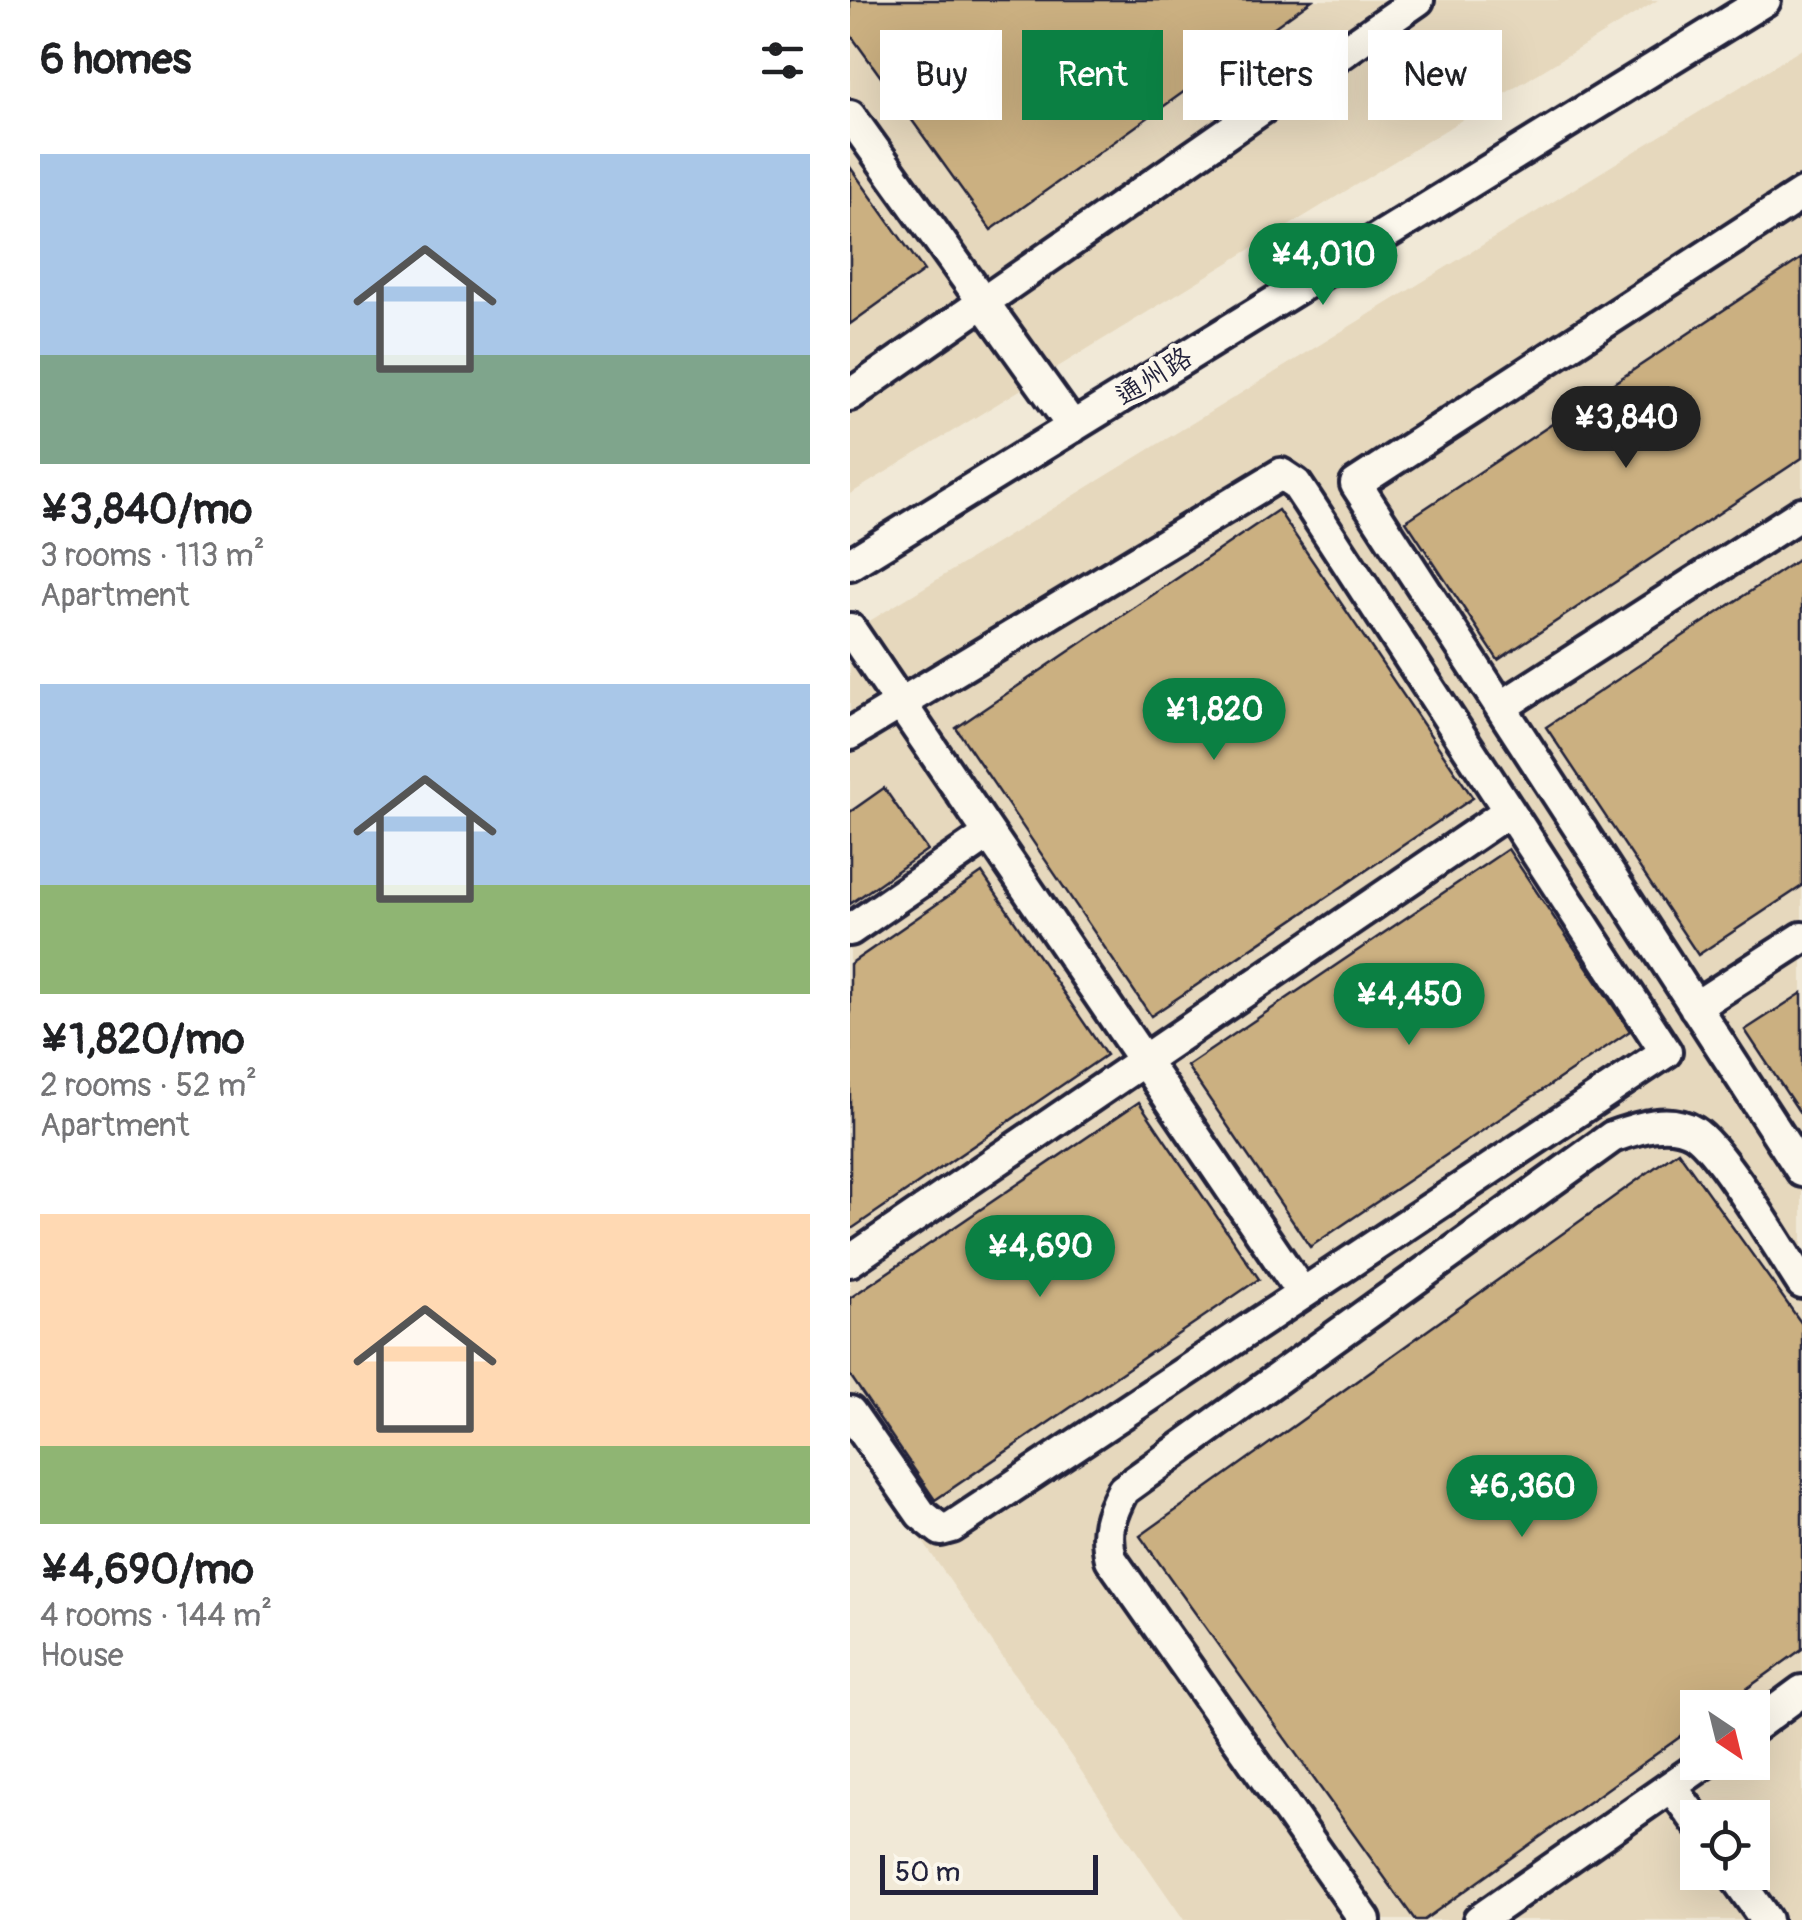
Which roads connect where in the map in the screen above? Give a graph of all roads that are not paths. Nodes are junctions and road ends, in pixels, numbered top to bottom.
1 (1418, 0) edge
2 (1765, 0) edge
3 (850, 116) edge
4 (1802, 194) edge
5 (982, 303) junction
6 (850, 395) edge
7 (1073, 427) junction
8 (1802, 513) edge
9 (850, 564) edge
10 (850, 629) edge
11 (900, 704) junction
12 (1501, 707) junction
13 (850, 734) edge
14 (1509, 811) junction
15 (989, 834) junction
16 (850, 930) edge
17 (1802, 938) edge
18 (1696, 1007) junction
19 (1144, 1061) junction
20 (1802, 1171) edge
21 (850, 1261) edge
22 (1802, 1283) edge
23 (1302, 1292) junction
24 (850, 1412) edge
25 (1802, 1692) edge
26 (1770, 1715) edge
27 (1682, 1780) edge
28 (1672, 1788) junction
29 (1681, 1800) edge
30 (1745, 1890) edge
31 (1365, 1920) edge
32 (1479, 1920) edge
33 (1766, 1920) edge

1 - 5 street
2 - 7 street, 通州路
3 - 5 street
4 - 12 street
5 - 6 street
5 - 7 street
7 - 9 street, 通州路
8 - 12 street
10 - 11 street
11 - 13 street
11 - 14 street
11 - 15 street
12 - 18 street
14 - 19 street
14 - 23 street
15 - 16 street
15 - 19 street
17 - 18 street
18 - 20 street
19 - 21 street
19 - 23 street
22 - 31 street
23 - 24 street
25 - 26 street
27 - 28 street
28 - 29 street
28 - 32 street
30 - 33 street

